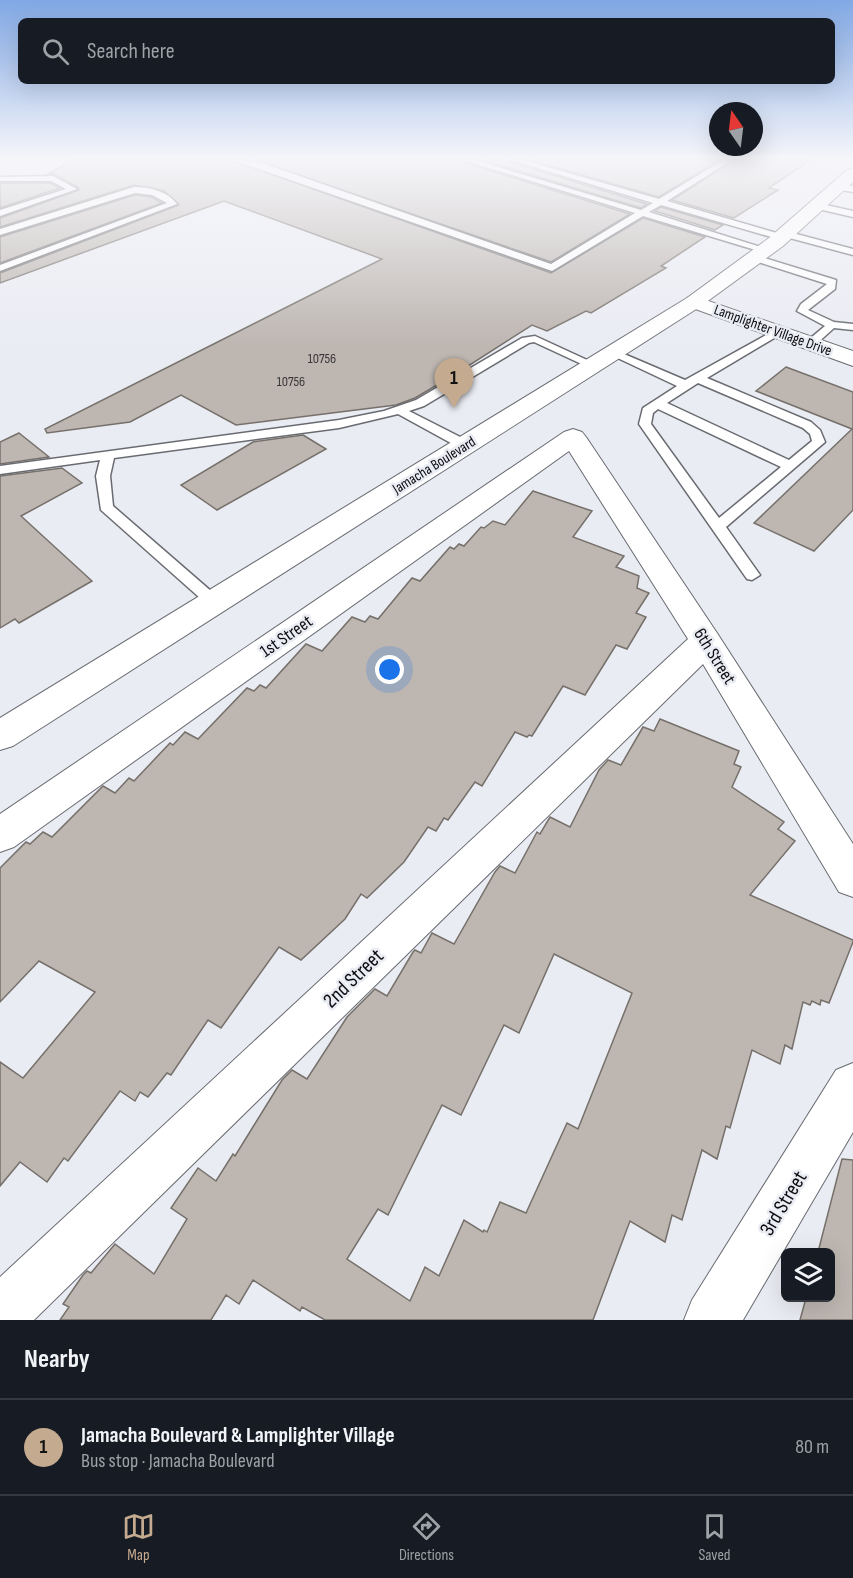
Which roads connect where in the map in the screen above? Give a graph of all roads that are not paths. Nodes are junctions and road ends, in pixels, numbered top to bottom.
1 (33, 222) edge
2 (125, 222) edge
3 (420, 222) edge
4 (627, 222) edge
5 (670, 222) edge
6 (730, 222) edge
7 (799, 222) edge
8 (0, 232) edge
9 (783, 236) junction
10 (853, 252) edge
11 (760, 254) junction
12 (0, 268) edge
13 (694, 302) junction
14 (832, 325) junction
15 (853, 327) edge
16 (777, 332) junction
17 (810, 344) junction
18 (602, 359) junction
19 (853, 359) edge
20 (691, 381) junction
21 (658, 404) junction
22 (401, 411) junction
23 (573, 437) joint
24 (465, 445) junction
25 (108, 455) junction
26 (790, 466) junction
27 (0, 470) edge
28 (717, 527) junction
29 (752, 575) dead end
30 (214, 602) junction
31 (706, 641) junction
32 (0, 736) edge
33 (0, 835) edge
34 (853, 879) edge
35 (853, 1087) edge
36 (0, 1315) edge
37 (712, 1320) edge

1 - 8 lane
2 - 12 lane
3 - 4 lane
5 - 11 lane
6 - 9 lane
7 - 9 street, Jamacha Boulevard
9 - 10 lane
9 - 11 street, Jamacha Boulevard
11 - 13 street, Jamacha Boulevard
11 - 14 lane
13 - 16 street, Lamplighter Village Drive
13 - 18 street, Jamacha Boulevard
14 - 15 lane
14 - 17 lane
16 - 17 street, Lamplighter Village Drive
16 - 20 lane
17 - 19 street, Lamplighter Village Drive
18 - 20 lane
18 - 22 lane
18 - 24 street, Jamacha Boulevard
20 - 21 lane
20 - 26 lane
21 - 26 lane
21 - 28 lane
22 - 24 lane
22 - 25 lane
23 - 31 street, 6th Street
23 - 33 street, 1st Street
24 - 30 street, Jamacha Boulevard
25 - 27 lane
25 - 30 lane
26 - 28 lane
28 - 29 lane
30 - 32 street, Jamacha Boulevard
31 - 34 street, 6th Street
31 - 36 street, 2nd Street
35 - 37 street, 3rd Street

